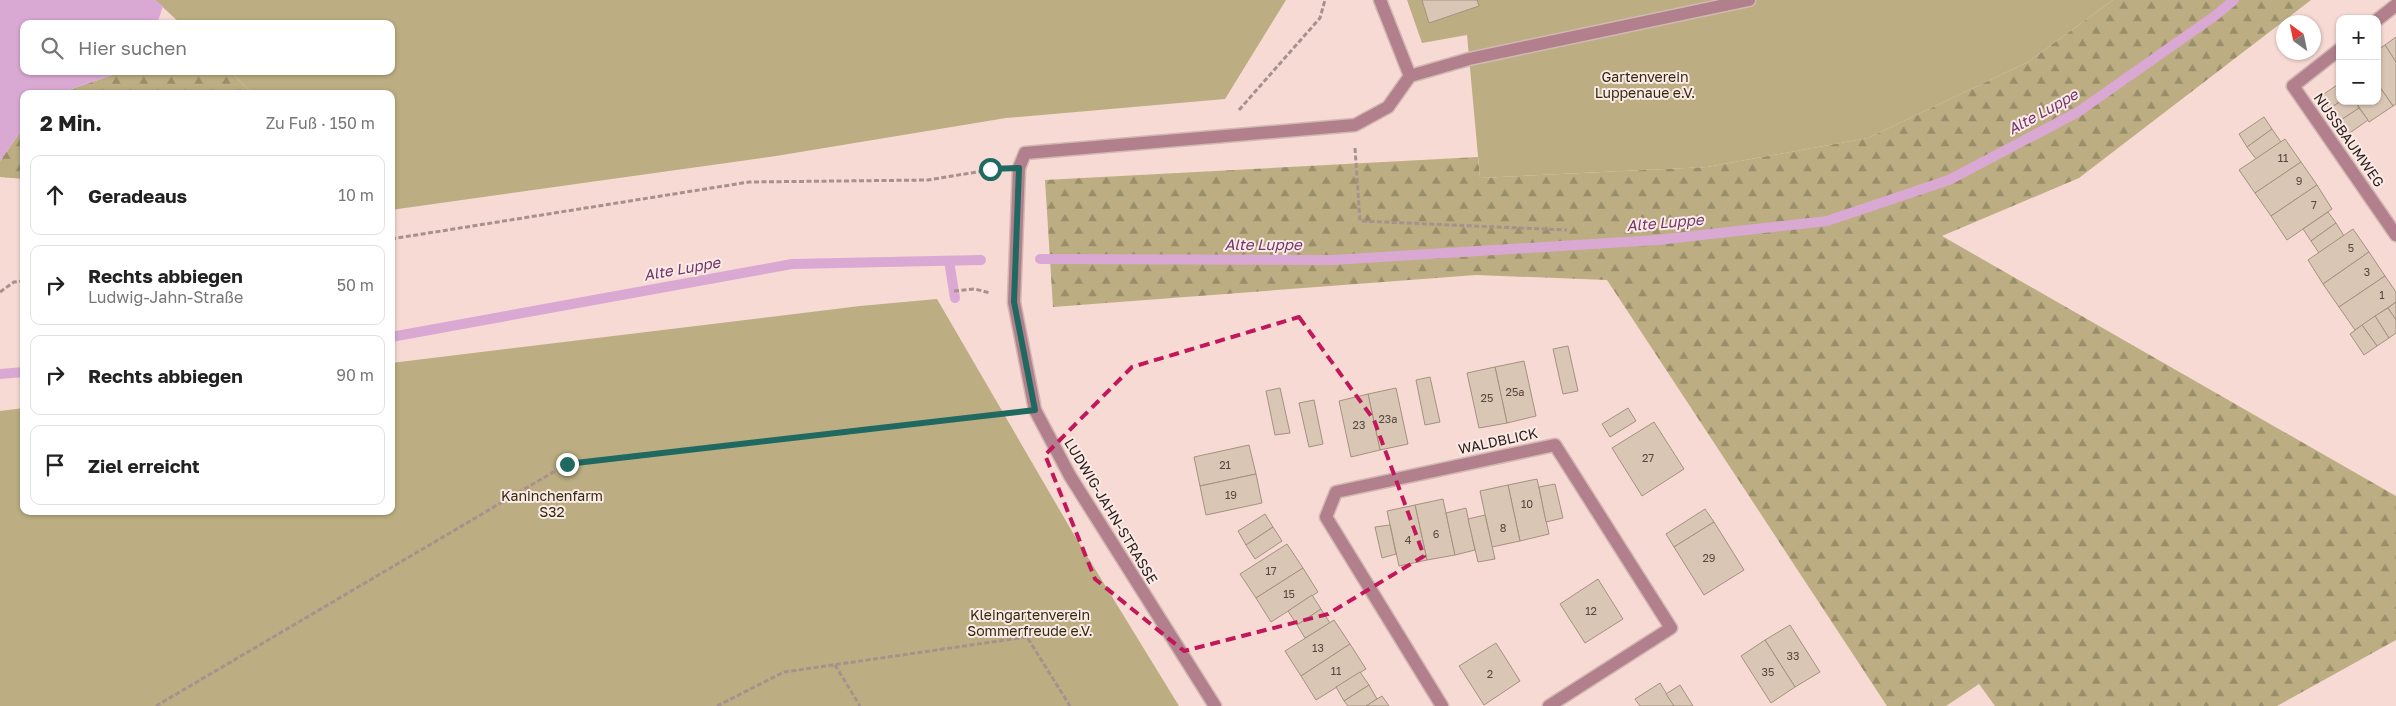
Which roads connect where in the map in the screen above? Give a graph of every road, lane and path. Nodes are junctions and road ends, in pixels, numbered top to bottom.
1 (1325, 0) edge
2 (1380, 0) edge
3 (1749, 0) edge
4 (2396, 5) edge
5 (2381, 17) edge
6 (2336, 52) edge
7 (1410, 76) junction
8 (1213, 138) junction
9 (1355, 164) dead end
10 (1019, 168) junction
11 (1567, 230) dead end
12 (2396, 235) edge
13 (395, 238) edge
14 (20, 281) edge
15 (954, 291) dead end
16 (0, 292) edge
17 (999, 296) dead end
18 (1035, 410) junction
19 (835, 665) junction
20 (156, 706) edge
21 (717, 706) edge
22 (860, 706) edge
23 (1070, 706) edge
24 (1215, 706) edge
25 (1442, 706) edge
26 (1549, 706) edge

1 - 8 path
2 - 7 street
3 - 7 street
4 - 5 street
6 - 12 street, NUSSBAUMWEG
7 - 8 street
8 - 10 street
9 - 11 path
10 - 13 path
10 - 18 street, LUDWIG-JAHN-STRASSE
14 - 16 path
15 - 17 path
18 - 20 path
18 - 24 street, LUDWIG-JAHN-STRASSE
19 - 21 path
19 - 22 path
19 - 23 path
25 - 26 street, WALDBLICK

